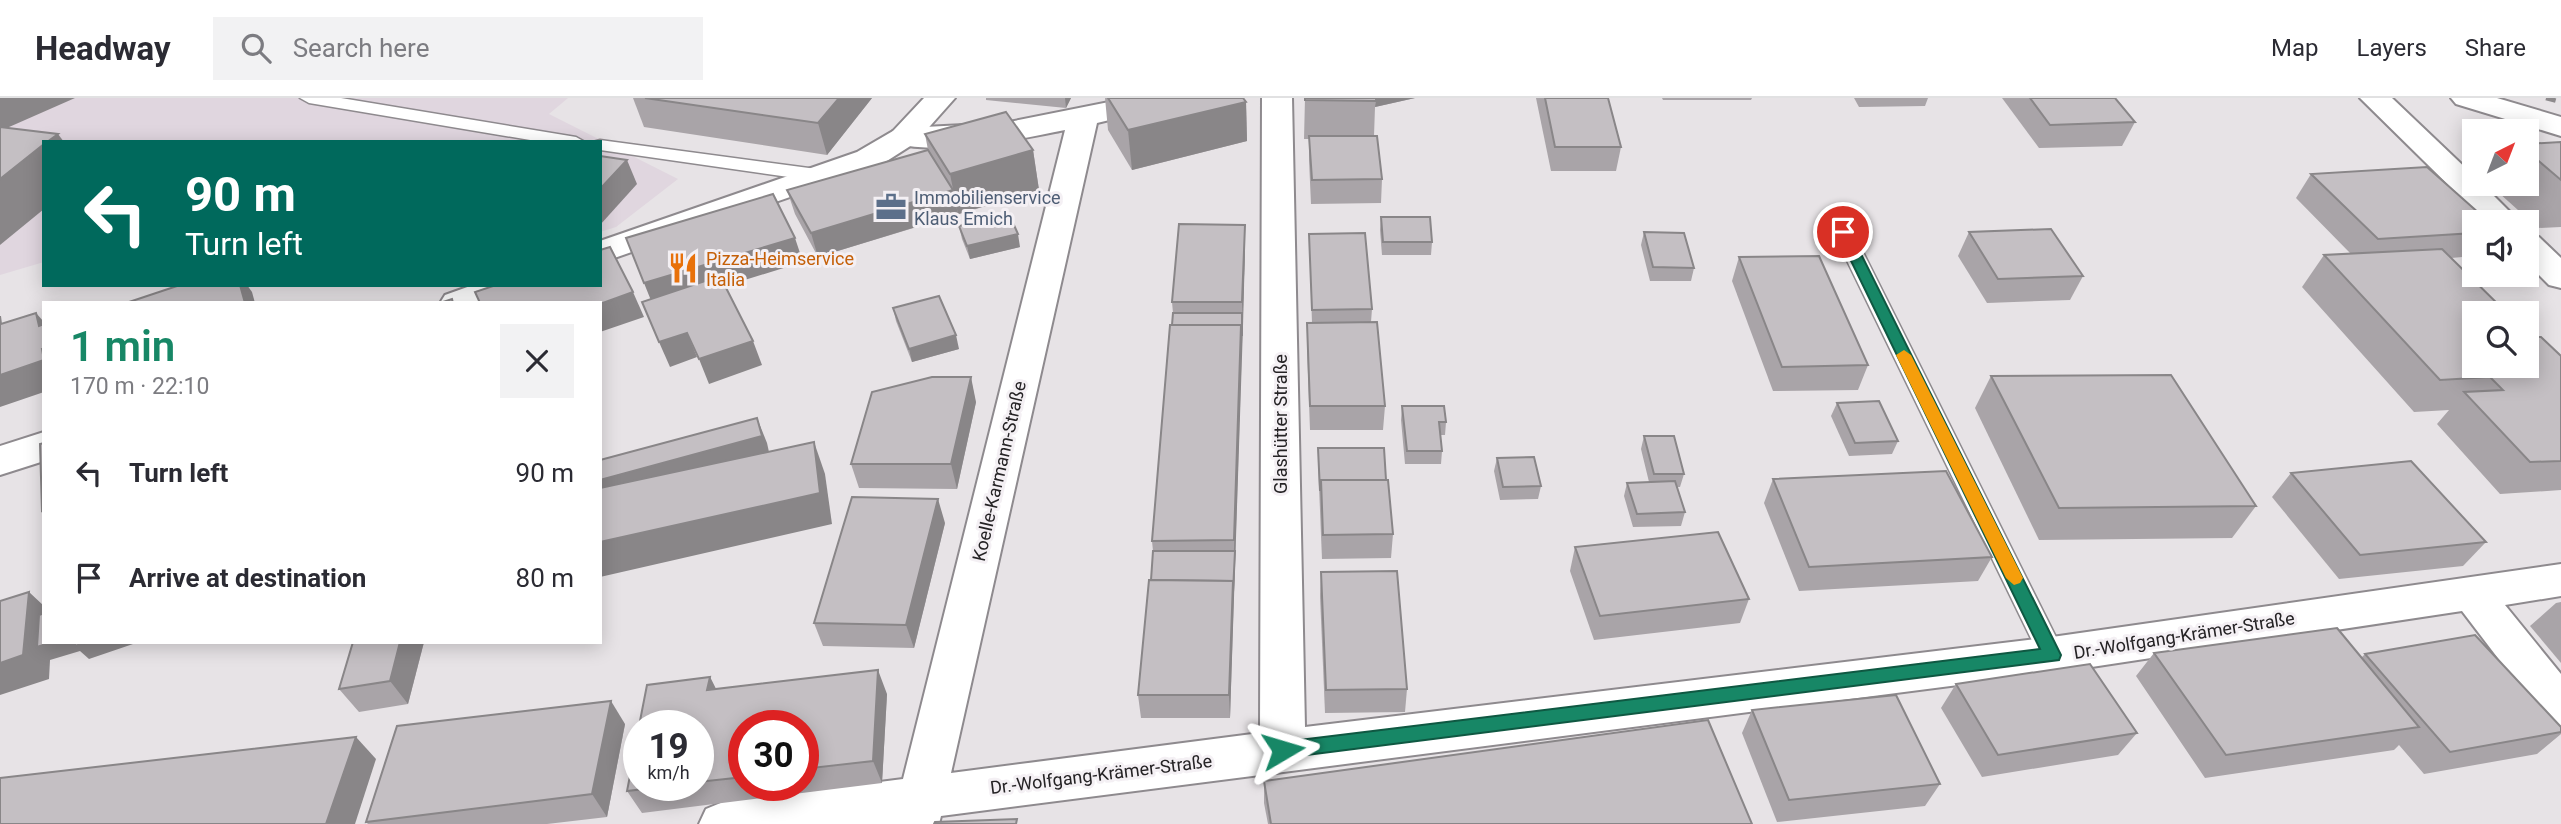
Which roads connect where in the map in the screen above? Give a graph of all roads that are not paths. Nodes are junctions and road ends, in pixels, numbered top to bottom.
1 (309, 98) edge
2 (940, 98) edge
3 (1166, 98) edge
4 (1277, 98) edge
5 (2375, 98) edge
6 (2466, 98) edge
7 (1083, 118) junction
8 (2561, 127) edge
9 (904, 137) junction
10 (564, 140) edge
11 (602, 145) edge
12 (824, 176) junction
13 (2492, 210) edge
14 (1843, 232) dead end
15 (602, 252) edge
16 (2539, 255) edge
17 (2561, 276) edge
18 (502, 287) edge
19 (463, 301) edge
20 (42, 447) edge
21 (0, 461) edge
22 (2561, 580) edge
23 (2470, 591) junction
24 (2052, 655) junction
25 (2561, 707) edge
26 (1283, 750) junction
27 (919, 810) edge
28 (723, 824) edge

1 - 10 lane
2 - 9 street
3 - 7 street
4 - 26 street, Glashütter Straße
5 - 13 street
6 - 8 street
7 - 9 street
7 - 27 street, Koelle-Karmann-Straße
9 - 12 street
11 - 12 lane
12 - 15 street
14 - 24 lane
16 - 17 street
18 - 19 street
20 - 21 street
22 - 23 street, Dr.-Wolfgang-Krämer-Straße
23 - 24 street, Dr.-Wolfgang-Krämer-Straße
23 - 25 street
24 - 26 street, Dr.-Wolfgang-Krämer-Straße
26 - 27 street, Dr.-Wolfgang-Krämer-Straße
27 - 28 street, Dr.-Wolfgang-Krämer-Straße

